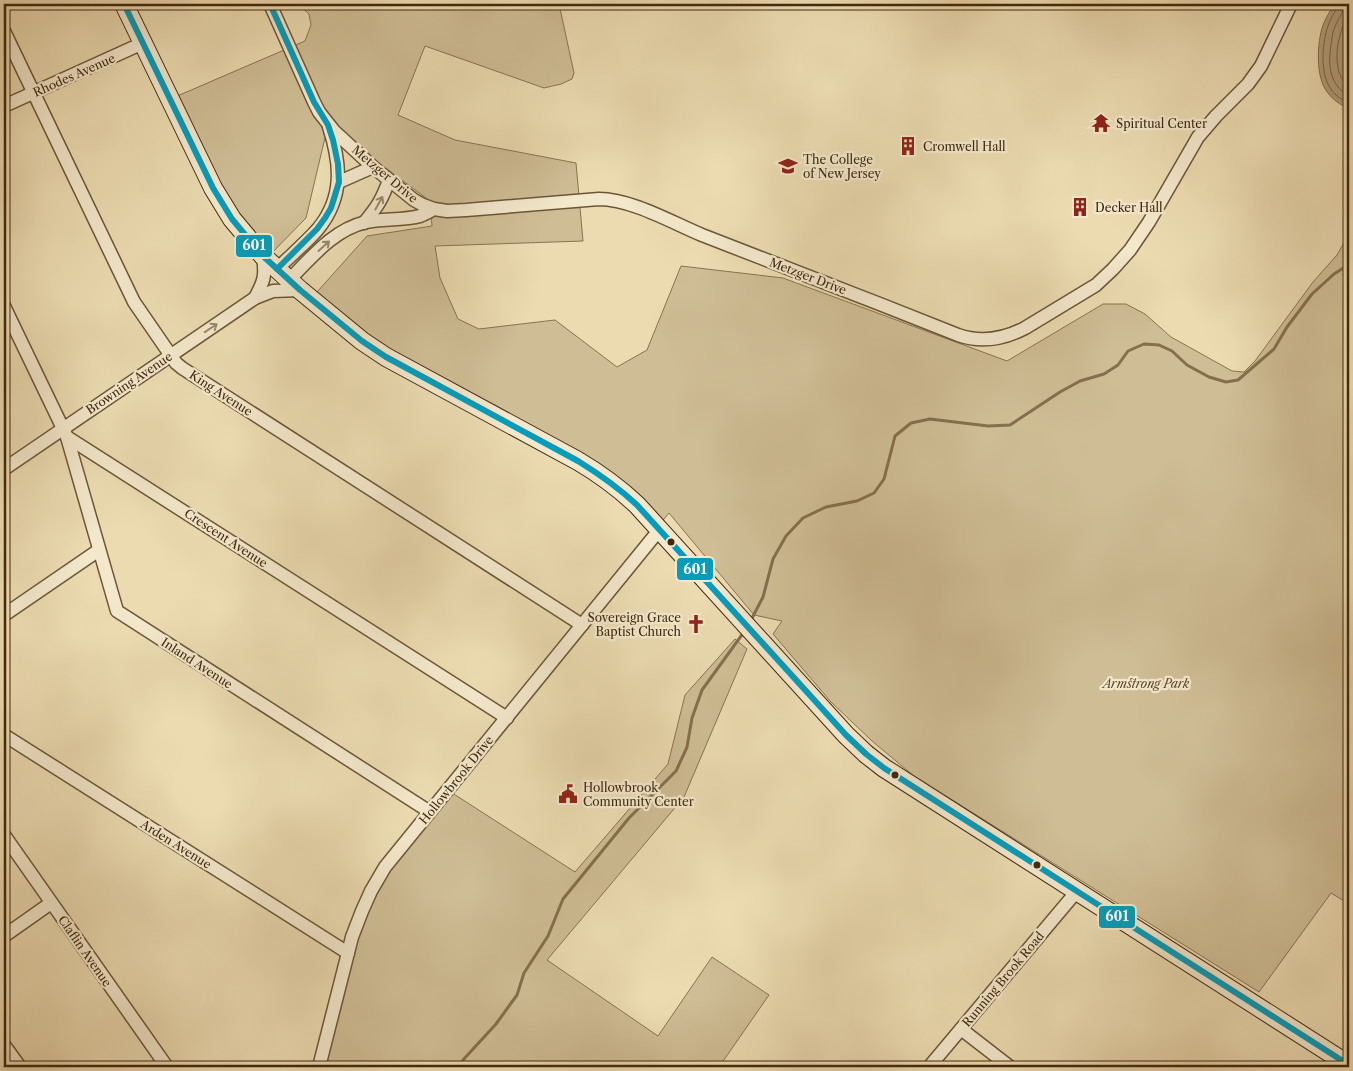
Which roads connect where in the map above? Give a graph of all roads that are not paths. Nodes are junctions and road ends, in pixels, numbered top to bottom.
1 (124, 4) edge
2 (270, 4) edge
3 (1291, 4) edge
4 (4, 31) edge
5 (143, 43) junction
6 (33, 93) junction
7 (4, 106) edge
8 (328, 125) junction
9 (373, 167) junction
10 (389, 180) junction
11 (339, 182) junction
12 (434, 209) junction
13 (364, 223) junction
14 (263, 256) junction
15 (289, 280) junction
16 (255, 298) junction
17 (5, 313) edge
18 (170, 355) junction
19 (65, 433) junction
20 (4, 469) edge
21 (660, 529) junction
22 (99, 550) junction
23 (4, 615) edge
24 (582, 625) junction
25 (507, 718) junction
26 (4, 735) edge
27 (430, 812) junction
28 (4, 835) edge
29 (1077, 891) junction
30 (51, 903) junction
31 (4, 936) edge
32 (348, 953) junction
33 (961, 1029) junction
34 (4, 1045) edge
35 (1349, 1065) edge
36 (20, 1067) edge
37 (167, 1067) edge
38 (319, 1067) edge
39 (929, 1067) edge
40 (1010, 1067) edge

1 - 5 street
2 - 8 street, Metzger Drive
3 - 12 street, Metzger Drive
4 - 6 street, King Avenue
5 - 6 street, Rhodes Avenue
5 - 14 street
6 - 7 street, Rhodes Avenue
6 - 18 street, King Avenue
8 - 9 street, Metzger Drive
8 - 11 street
9 - 10 street, Metzger Drive
9 - 11 street
10 - 12 street, Metzger Drive
13 -> 10 street
11 - 15 street
12 - 13 street
15 -> 13 street
14 - 15 street
14 - 16 street
15 - 16 street, Browning Avenue
15 - 21 street
18 -> 16 street, Browning Avenue
17 - 19 street
18 - 19 street, Browning Avenue
18 - 24 street, King Avenue
19 - 20 street, Browning Avenue
19 - 22 street, Inland Avenue
19 - 25 street, Crescent Avenue
21 - 24 street, Hollowbrook Drive
21 - 29 street
22 - 23 street
22 - 27 street, Inland Avenue
24 - 25 street, Hollowbrook Drive
25 - 27 street, Hollowbrook Drive
26 - 32 street, Arden Avenue
27 - 32 street, Hollowbrook Drive
28 - 30 street, Claflin Avenue
29 - 33 street, Running Brook Road
29 - 35 street
30 - 31 street
30 - 37 street, Claflin Avenue
32 - 38 street, Hollowbrook Drive
33 - 39 street, Running Brook Road
33 - 40 street
34 - 36 street

